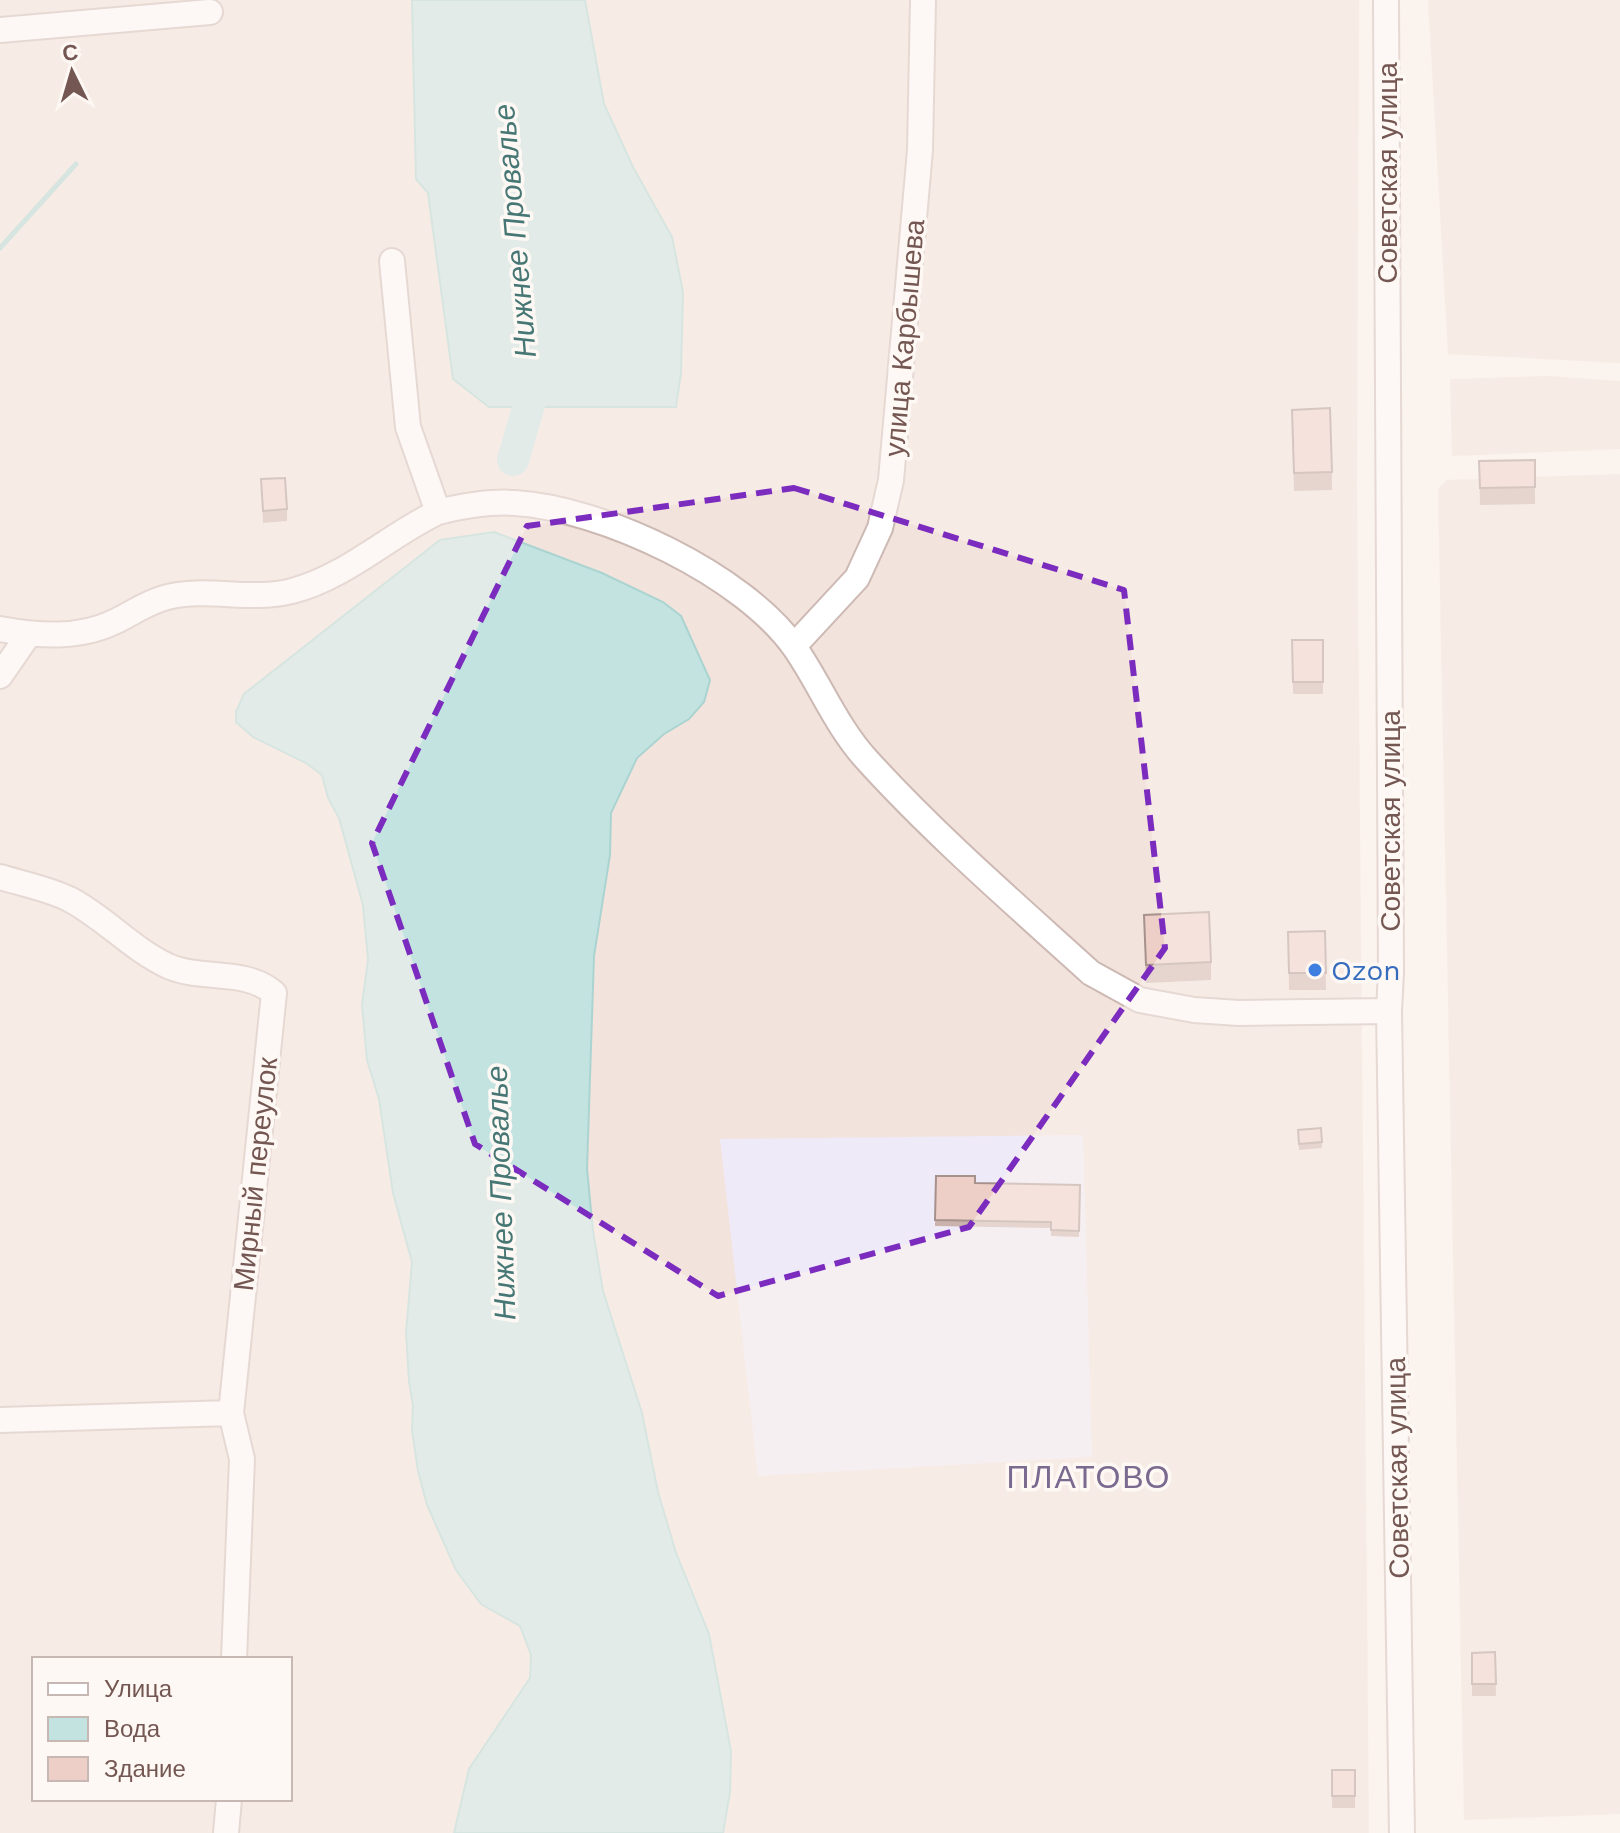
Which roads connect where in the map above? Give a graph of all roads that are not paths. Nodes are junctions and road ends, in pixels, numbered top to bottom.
1 (923, 0) edge
2 (1386, 0) edge
3 (210, 12) dead end
4 (0, 30) edge
5 (392, 261) dead end
6 (438, 512) junction
7 (0, 629) edge
8 (29, 634) junction
9 (794, 646) junction
10 (0, 676) edge
11 (0, 877) edge
12 (1389, 1011) junction
13 (231, 1413) junction
14 (0, 1420) edge
15 (234, 1657) edge
16 (229, 1801) edge
17 (226, 1833) edge
18 (1402, 1833) edge

1 - 9 street, улица Карбышева
2 - 12 street, Советская улица
3 - 4 street
5 - 6 street
6 - 8 street
6 - 9 street
7 - 8 street
8 - 10 street
9 - 12 street
11 - 13 street, Мирный переулок
12 - 18 street, Советская улица
13 - 14 street
13 - 15 street, Мирный переулок
16 - 17 street

